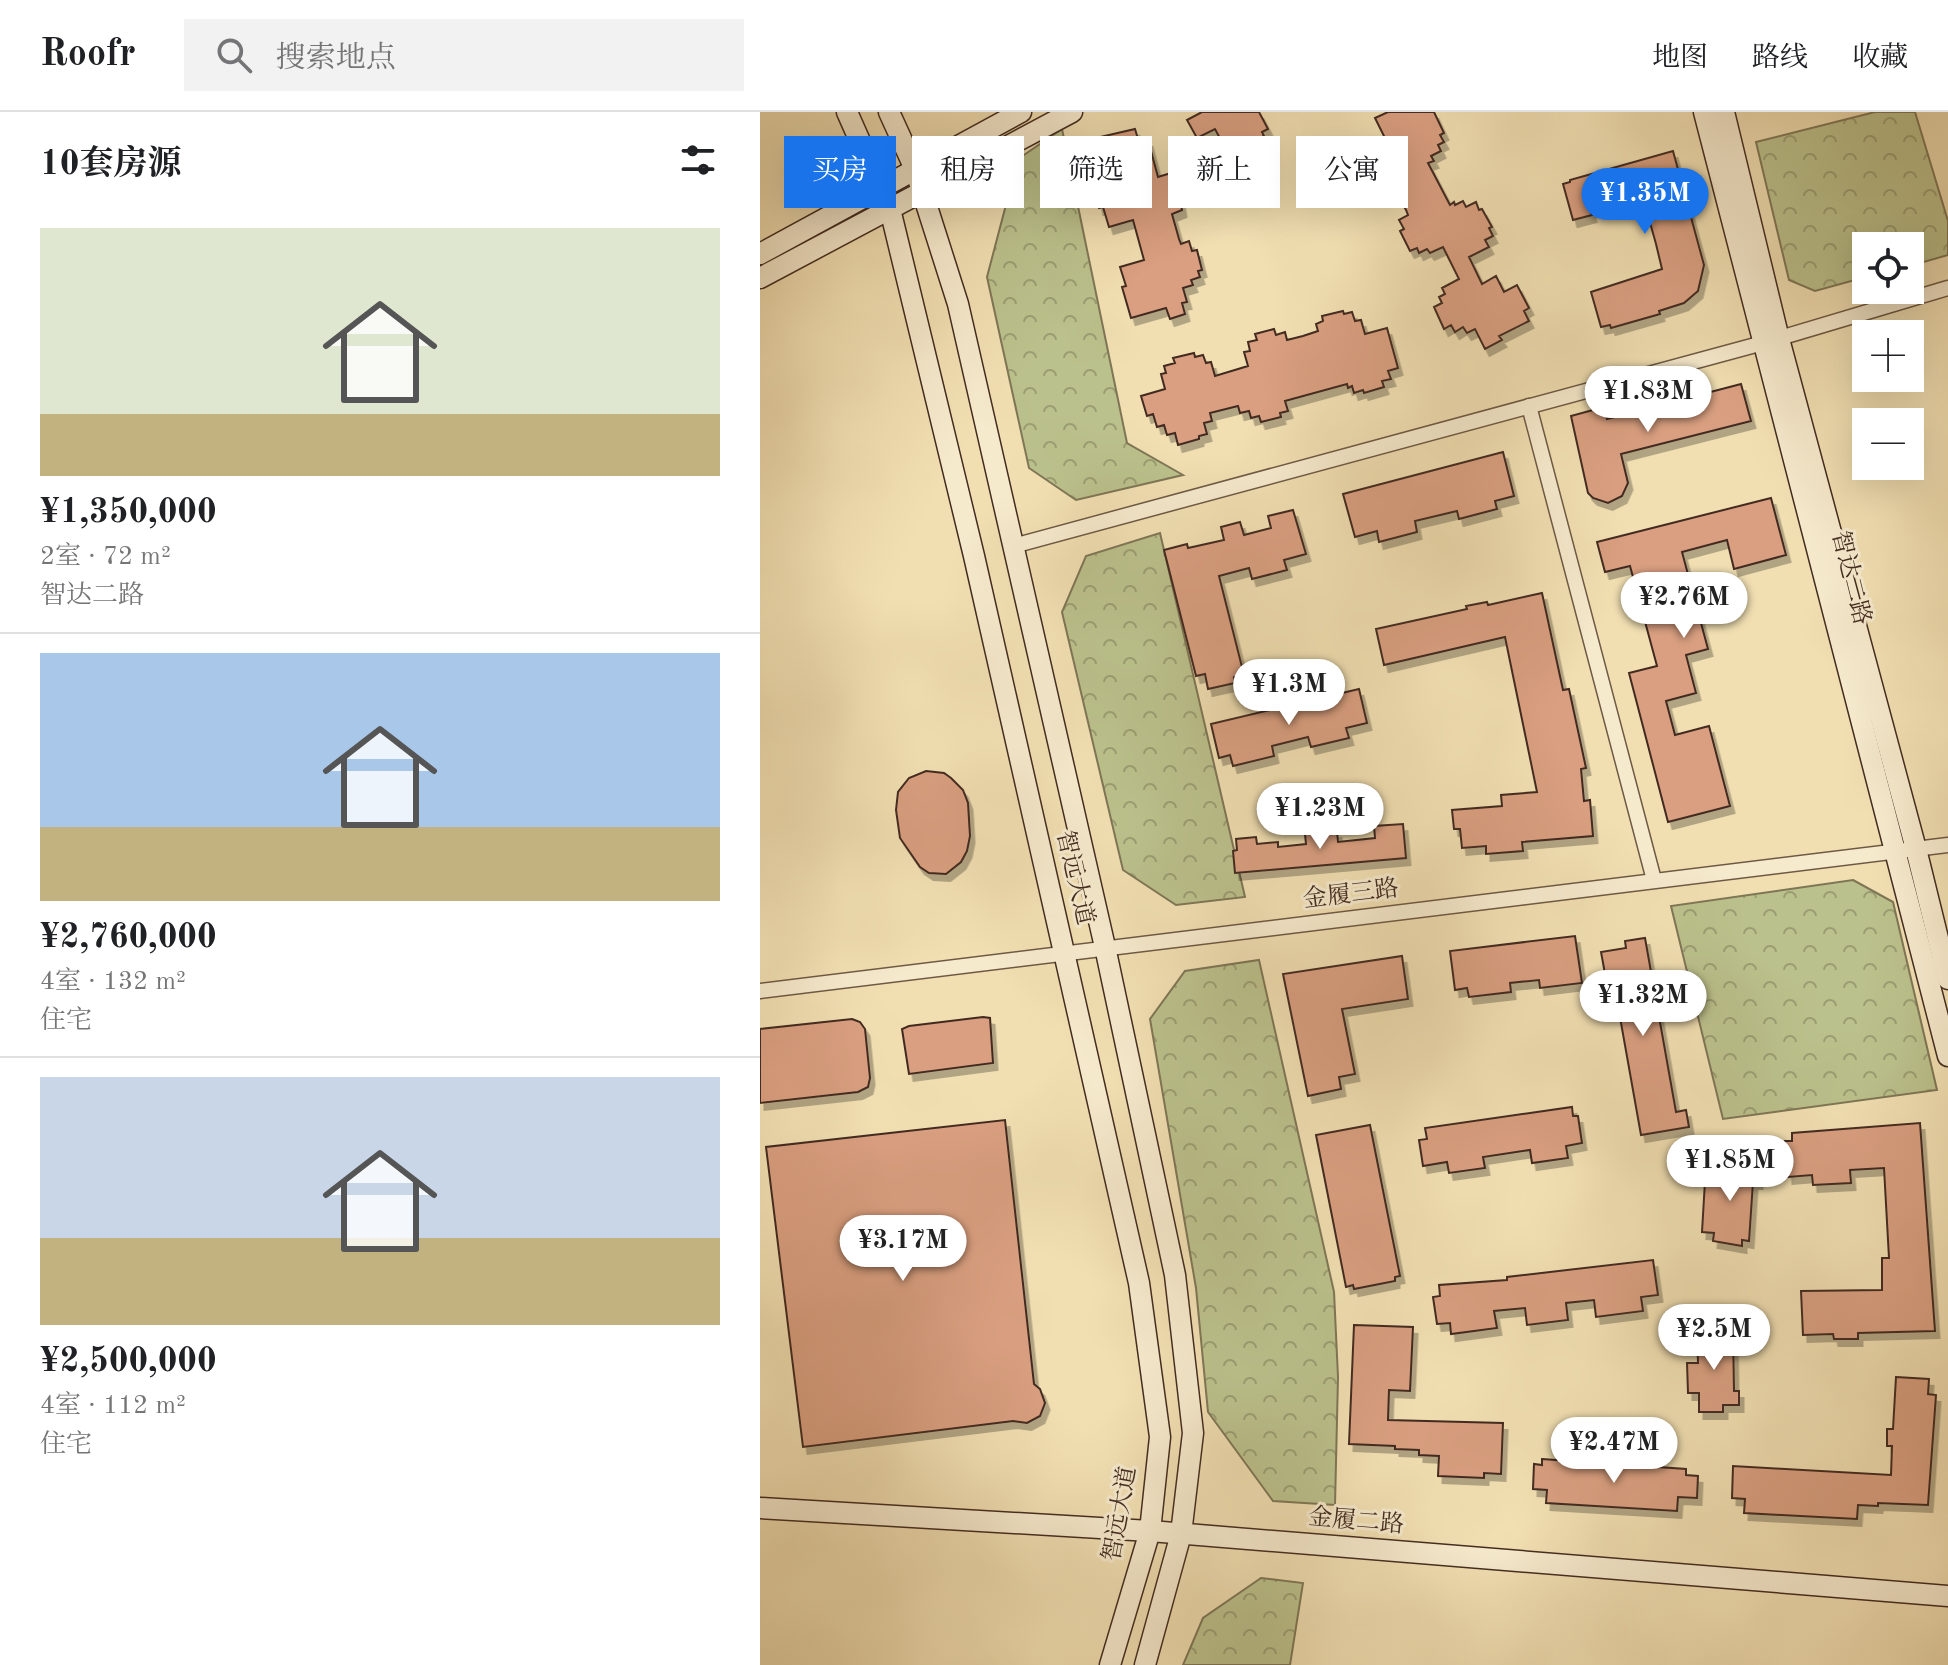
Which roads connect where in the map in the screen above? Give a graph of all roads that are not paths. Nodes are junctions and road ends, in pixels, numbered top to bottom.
1 (847, 112) edge
2 (889, 112) edge
3 (1021, 112) edge
4 (1072, 112) edge
5 (1704, 112) edge
6 (1724, 112) edge
7 (858, 136) edge
8 (976, 136) edge
9 (1024, 137) edge
10 (912, 162) edge
11 (912, 197) edge
12 (845, 208) edge
13 (928, 208) edge
14 (890, 209) junction
15 (760, 254) edge
16 (760, 278) edge
17 (1948, 288) edge
18 (1771, 341) junction
19 (1529, 406) junction
20 (1013, 546) junction
21 (1948, 845) edge
22 (1916, 849) junction
23 (1894, 851) junction
24 (1654, 880) junction
25 (1105, 947) junction
26 (1065, 953) junction
27 (1948, 979) edge
28 (760, 991) edge
29 (1948, 1056) edge
30 (760, 1508) edge
31 (1150, 1531) junction
32 (1181, 1534) junction
33 (1948, 1596) edge
34 (1110, 1665) edge
35 (1145, 1665) edge

1 - 7 main road, 智远大道
2 - 10 main road, 智远大道
3 - 8 main road
4 - 9 main road
5 - 18 main road, 智达二路
6 - 18 main road, 智达二路
11 - 14 main road
12 - 15 main road
13 - 20 main road, 智远大道
14 - 16 main road
14 - 26 main road, 智远大道
17 - 18 street
18 - 19 street
18 - 22 main road, 智达二路
18 - 23 main road, 智达二路
19 - 20 street
19 - 24 street
20 - 25 main road, 智远大道
21 - 22 street, 金履三路
22 - 23 street, 金履三路
22 - 27 main road, 智达二路
23 - 24 street, 金履三路
23 - 29 main road, 智达二路
24 - 25 street, 金履三路
25 - 26 street, 金履三路
25 - 32 main road, 智远大道
26 - 28 street, 金履三路
26 - 31 main road, 智远大道
30 - 31 main road, 金履二路
31 - 32 main road, 金履二路
31 - 34 main road, 智远大道
32 - 33 main road, 金履二路
32 - 35 main road, 智远大道

